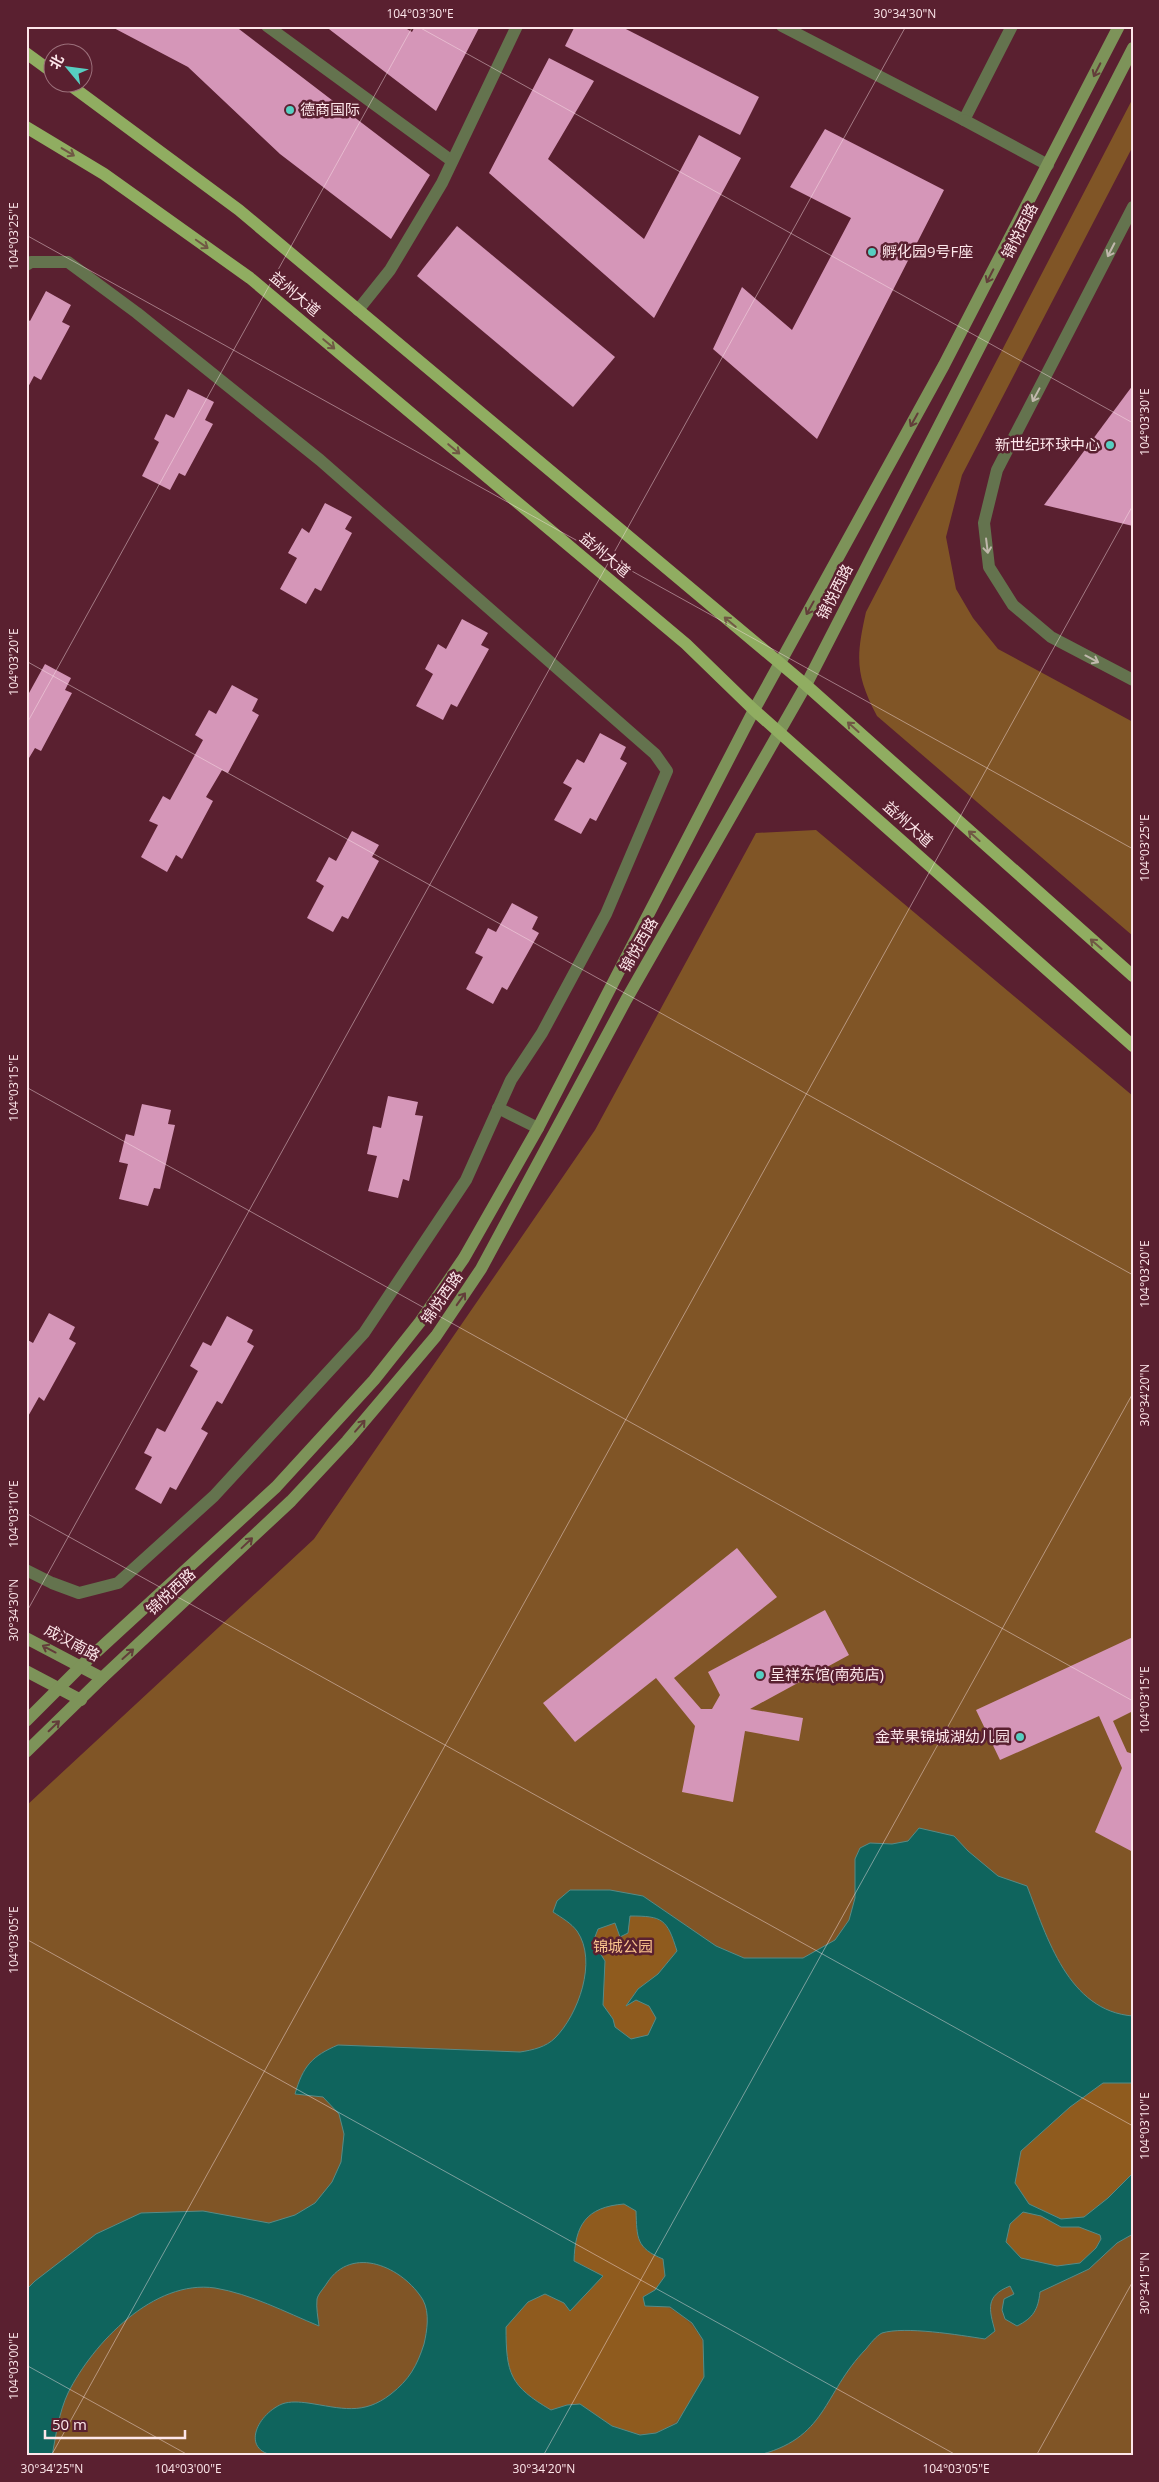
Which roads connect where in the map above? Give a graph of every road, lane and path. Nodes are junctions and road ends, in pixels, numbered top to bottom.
1 (266, 26) edge
2 (517, 26) edge
3 (782, 26) edge
4 (1012, 26) edge
5 (1119, 26) edge
6 (1133, 48) edge
7 (26, 53) edge
8 (42, 65) edge
9 (80, 92) edge
10 (964, 120) junction
11 (26, 127) edge
12 (452, 161) junction
13 (1048, 165) junction
14 (1133, 207) edge
15 (26, 265) edge
16 (358, 310) junction
17 (779, 663) junction
18 (1133, 680) edge
19 (806, 685) junction
20 (754, 710) junction
21 (779, 733) junction
22 (1133, 976) edge
23 (1133, 1046) edge
24 (498, 1108) junction
25 (538, 1128) junction
26 (26, 1570) edge
27 (26, 1638) edge
28 (81, 1666) junction
29 (26, 1671) edge
30 (102, 1678) junction
31 (59, 1687) junction
32 (81, 1700) junction
33 (26, 1721) edge
34 (26, 1752) edge

1 - 12 street
2 - 12 street
3 - 10 street
4 - 10 street
5 -> 13 main road, 锦悦西路
6 - 19 main road, 锦悦西路
7 - 8 main road
9 - 16 main road, 益州大道
10 - 13 street
11 -> 20 main road, 益州大道
12 - 16 street
13 -> 17 main road, 锦悦西路
14 -> 18 street
15 - 24 street
17 -> 16 main road, 益州大道
17 - 19 main road, 益州大道
17 - 20 main road, 锦悦西路
19 - 21 main road, 锦悦西路
22 -> 19 main road, 益州大道
20 - 21 main road, 益州大道
20 - 25 main road, 锦悦西路
21 - 23 main road, 益州大道
30 -> 21 main road, 锦悦西路
24 - 25 street
24 - 26 street
25 - 28 main road, 锦悦西路
28 -> 27 main road, 成汉南路
28 - 30 main road, 成汉南路
28 - 31 main road, 锦悦西路
29 - 31 main road
30 - 32 main road, 锦悦西路
31 - 32 main road
31 - 33 main road, 锦悦西路
34 -> 32 main road, 锦悦西路

